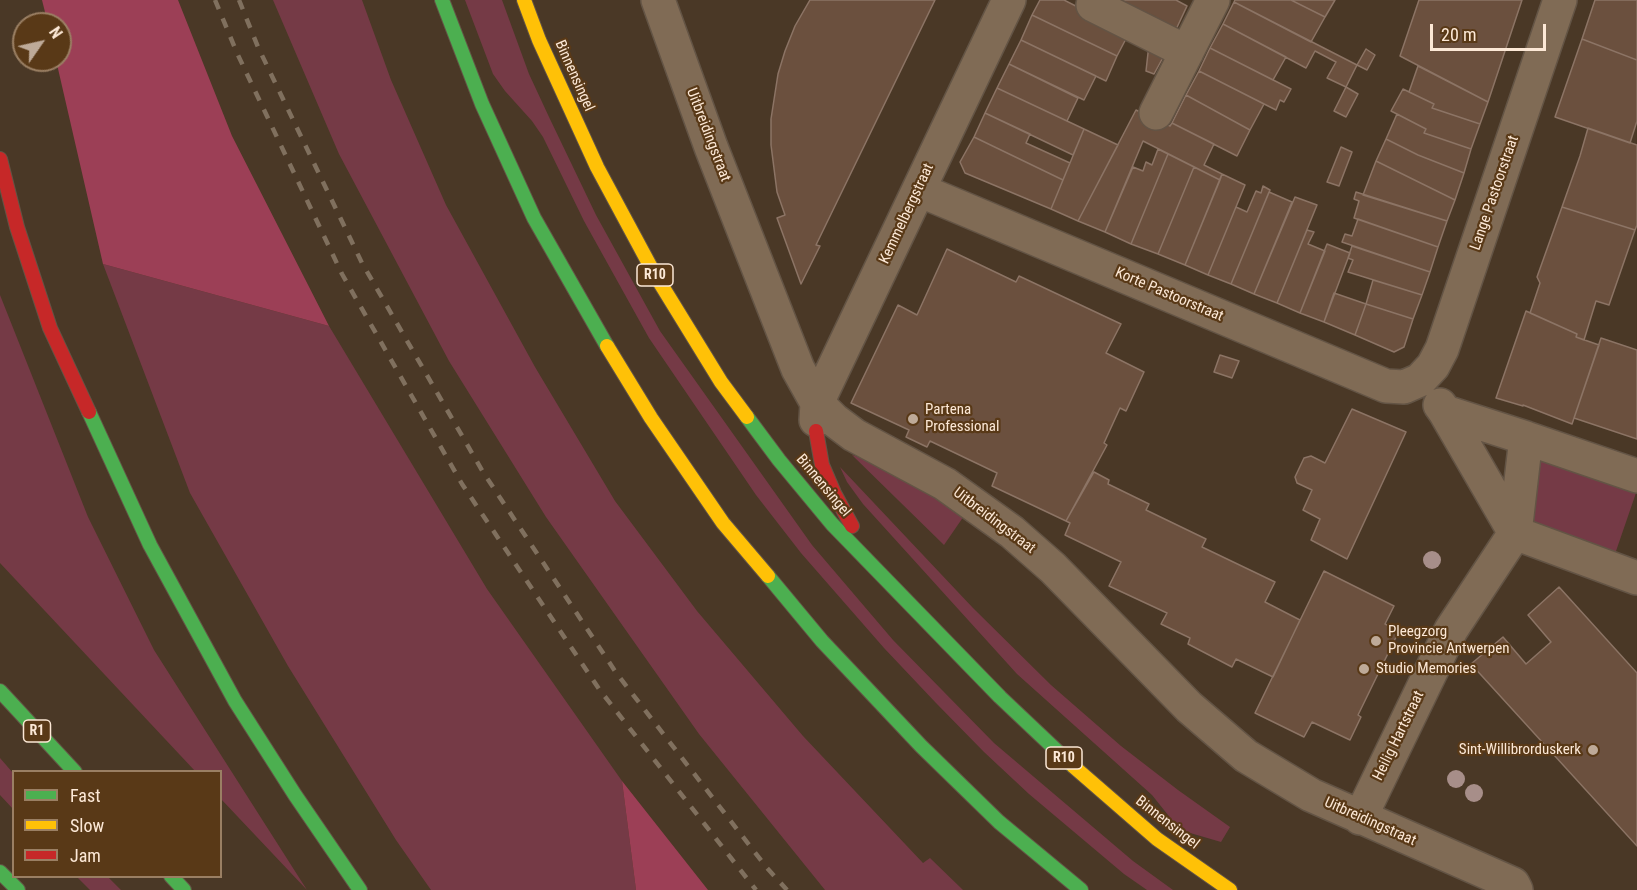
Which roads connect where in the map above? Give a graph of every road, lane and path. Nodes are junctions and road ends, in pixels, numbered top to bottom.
1 (442, 0) edge
2 (524, 0) edge
3 (658, 0) edge
4 (1009, 0) edge
5 (1213, 0) edge
6 (1560, 0) edge
7 (1093, 5) dead end
8 (1187, 52) junction
9 (1156, 113) dead end
10 (0, 159) edge
11 (919, 190) junction
12 (1420, 380) junction
13 (1445, 412) junction
14 (817, 417) junction
15 (1526, 438) junction
16 (1637, 476) edge
17 (1515, 533) junction
18 (1637, 578) edge
19 (914, 610) junction
20 (0, 691) edge
21 (74, 770) edge
22 (1360, 818) junction
23 (0, 872) edge
24 (173, 878) edge
25 (18, 890) edge
26 (184, 890) edge
27 (360, 890) edge
28 (1081, 890) edge
29 (1230, 890) edge
30 (1516, 890) edge

1 - 28 main road
2 - 19 main road, Binnensingel / R10
3 - 14 street, Uitbreidingstraat
4 - 11 street, Kemmelbergstraat
5 - 8 street
6 - 12 street, Lange Pastoorstraat
7 - 8 street
8 - 9 street
10 - 27 main road
11 - 12 street, Korte Pastoorstraat
11 - 14 street, Kemmelbergstraat
12 - 13 street
13 - 15 street
13 - 17 street
14 - 19 main road
14 - 22 street, Uitbreidingstraat
15 - 16 street
15 - 17 street, Heilig Hartstraat
17 - 18 street
17 - 22 street, Heilig Hartstraat
19 - 29 main road, Binnensingel / R10
20 - 21 main road, R1
22 - 30 street, Uitbreidingstraat
23 - 25 main road
24 - 26 main road

